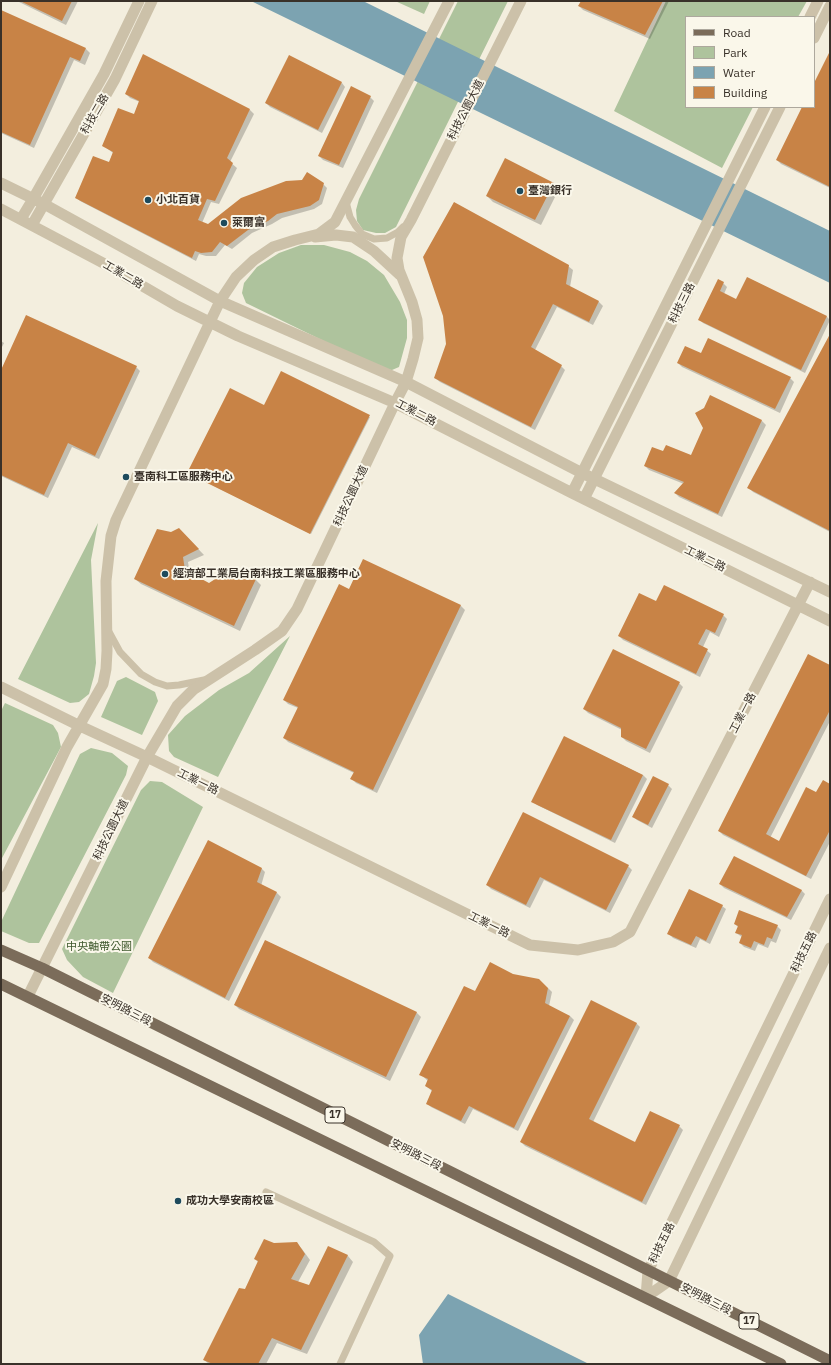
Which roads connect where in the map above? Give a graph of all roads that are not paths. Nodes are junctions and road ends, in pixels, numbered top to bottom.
1 (139, 1) edge
2 (152, 1) edge
3 (449, 1) edge
4 (521, 1) edge
5 (818, 1) edge
6 (830, 6) edge
7 (810, 16) edge
8 (815, 36) edge
9 (764, 108) edge
10 (779, 108) edge
11 (1, 183) edge
12 (33, 199) junction
13 (346, 202) junction
14 (44, 204) junction
15 (1, 209) edge
16 (20, 219) junction
17 (411, 220) junction
18 (32, 225) junction
19 (295, 240) junction
20 (402, 277) junction
21 (220, 301) junction
22 (210, 322) junction
23 (406, 382) junction
24 (395, 403) junction
25 (582, 473) junction
26 (594, 478) junction
27 (572, 493) junction
28 (584, 499) junction
29 (810, 582) junction
30 (830, 592) edge
31 (799, 605) junction
32 (830, 621) edge
33 (107, 628) junction
34 (211, 677) junction
35 (1, 686) edge
36 (80, 726) junction
37 (147, 757) junction
38 (1, 887) edge
39 (830, 899) edge
40 (830, 948) edge
41 (1, 950) edge
42 (42, 968) junction
43 (1, 984) edge
44 (28, 996) junction
45 (266, 1192) dead end
46 (648, 1271) junction
47 (669, 1281) junction
48 (646, 1297) junction
49 (830, 1361) edge
50 (340, 1364) edge
51 (782, 1364) edge

1 - 12 street, 科技二路
2 - 14 street, 科技二路
3 - 13 street, 科技公園大道
4 - 17 street, 科技公園大道
5 - 7 street
6 - 8 street
9 - 25 street, 科技三路
10 - 26 street, 科技三路
11 - 12 street, 工業二路
12 - 14 street, 工業二路
12 - 16 street, 科技二路
13 - 17 lane, 科技公園大道
13 - 19 street, 科技公園大道
14 - 18 street, 科技二路
14 - 21 street, 工業二路
15 - 16 street, 工業二路
16 - 18 street, 工業二路
17 - 20 street, 科技公園大道
18 - 22 street, 工業二路
19 - 20 street, 科技公園大道
19 - 21 street, 科技公園大道
20 - 23 street, 科技公園大道
21 - 22 street, 科技公園大道
21 - 23 street, 工業二路
22 - 24 street, 工業二路
22 - 33 street, 科技公園大道
23 - 24 street, 科技公園大道
23 - 25 street, 工業二路
24 - 27 street, 工業二路
24 - 34 street, 科技公園大道
25 - 26 street, 工業二路
25 - 27 street, 科技三路
26 - 28 street, 科技三路
26 - 29 street, 工業二路
27 - 28 street, 工業二路
28 - 31 street, 工業二路
29 - 30 street, 工業二路
29 - 31 street, 工業一路
31 - 32 street, 工業二路
31 - 37 street, 工業一路
33 - 34 lane, 科技公園大道
33 - 36 street, 科技公園大道
34 - 37 street, 科技公園大道
35 - 36 street, 工業一路
36 - 37 street, 工業一路
36 - 38 street, 科技公園大道
37 - 42 street, 科技公園大道
39 - 46 street, 科技五路
40 - 47 street, 科技五路
41 - 42 main road, 安明路三段 / 17
42 - 44 street, 科技公園大道
42 - 46 main road, 安明路三段 / 17
43 - 44 main road, 17
44 - 48 main road, 17
45 - 50 lane
46 - 47 main road, 安明路三段 / 17
46 - 48 street, 科技五路
47 - 48 street, 科技五路
47 - 49 main road, 安明路三段 / 17
48 - 51 main road, 17

